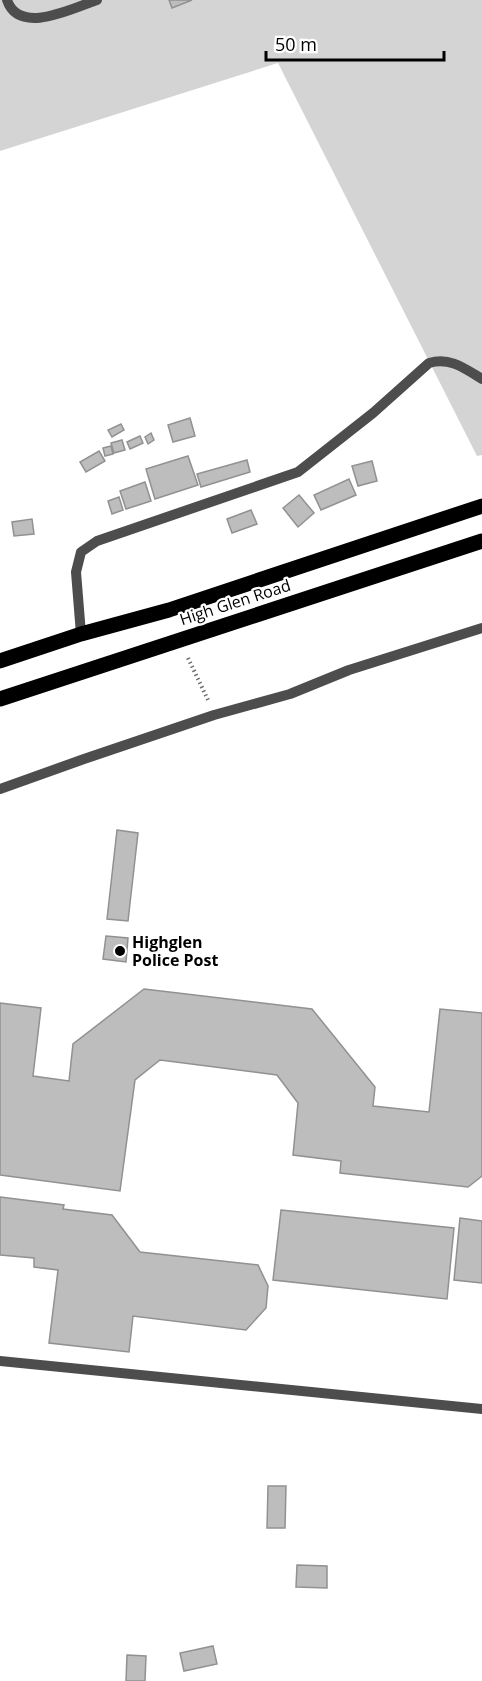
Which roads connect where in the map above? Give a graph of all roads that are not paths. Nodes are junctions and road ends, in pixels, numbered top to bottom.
1 (7, 0) edge
2 (97, 0) edge
3 (482, 379) edge
4 (482, 506) edge
5 (482, 541) edge
6 (482, 628) edge
7 (81, 634) junction
8 (0, 661) edge
9 (0, 699) edge
10 (0, 789) edge
11 (0, 1361) edge
12 (482, 1409) edge

1 - 2 street
3 - 7 street
4 - 7 main road, High Glen Road
5 - 9 main road, High Glen Road
6 - 10 street
7 - 8 main road, High Glen Road
11 - 12 street

